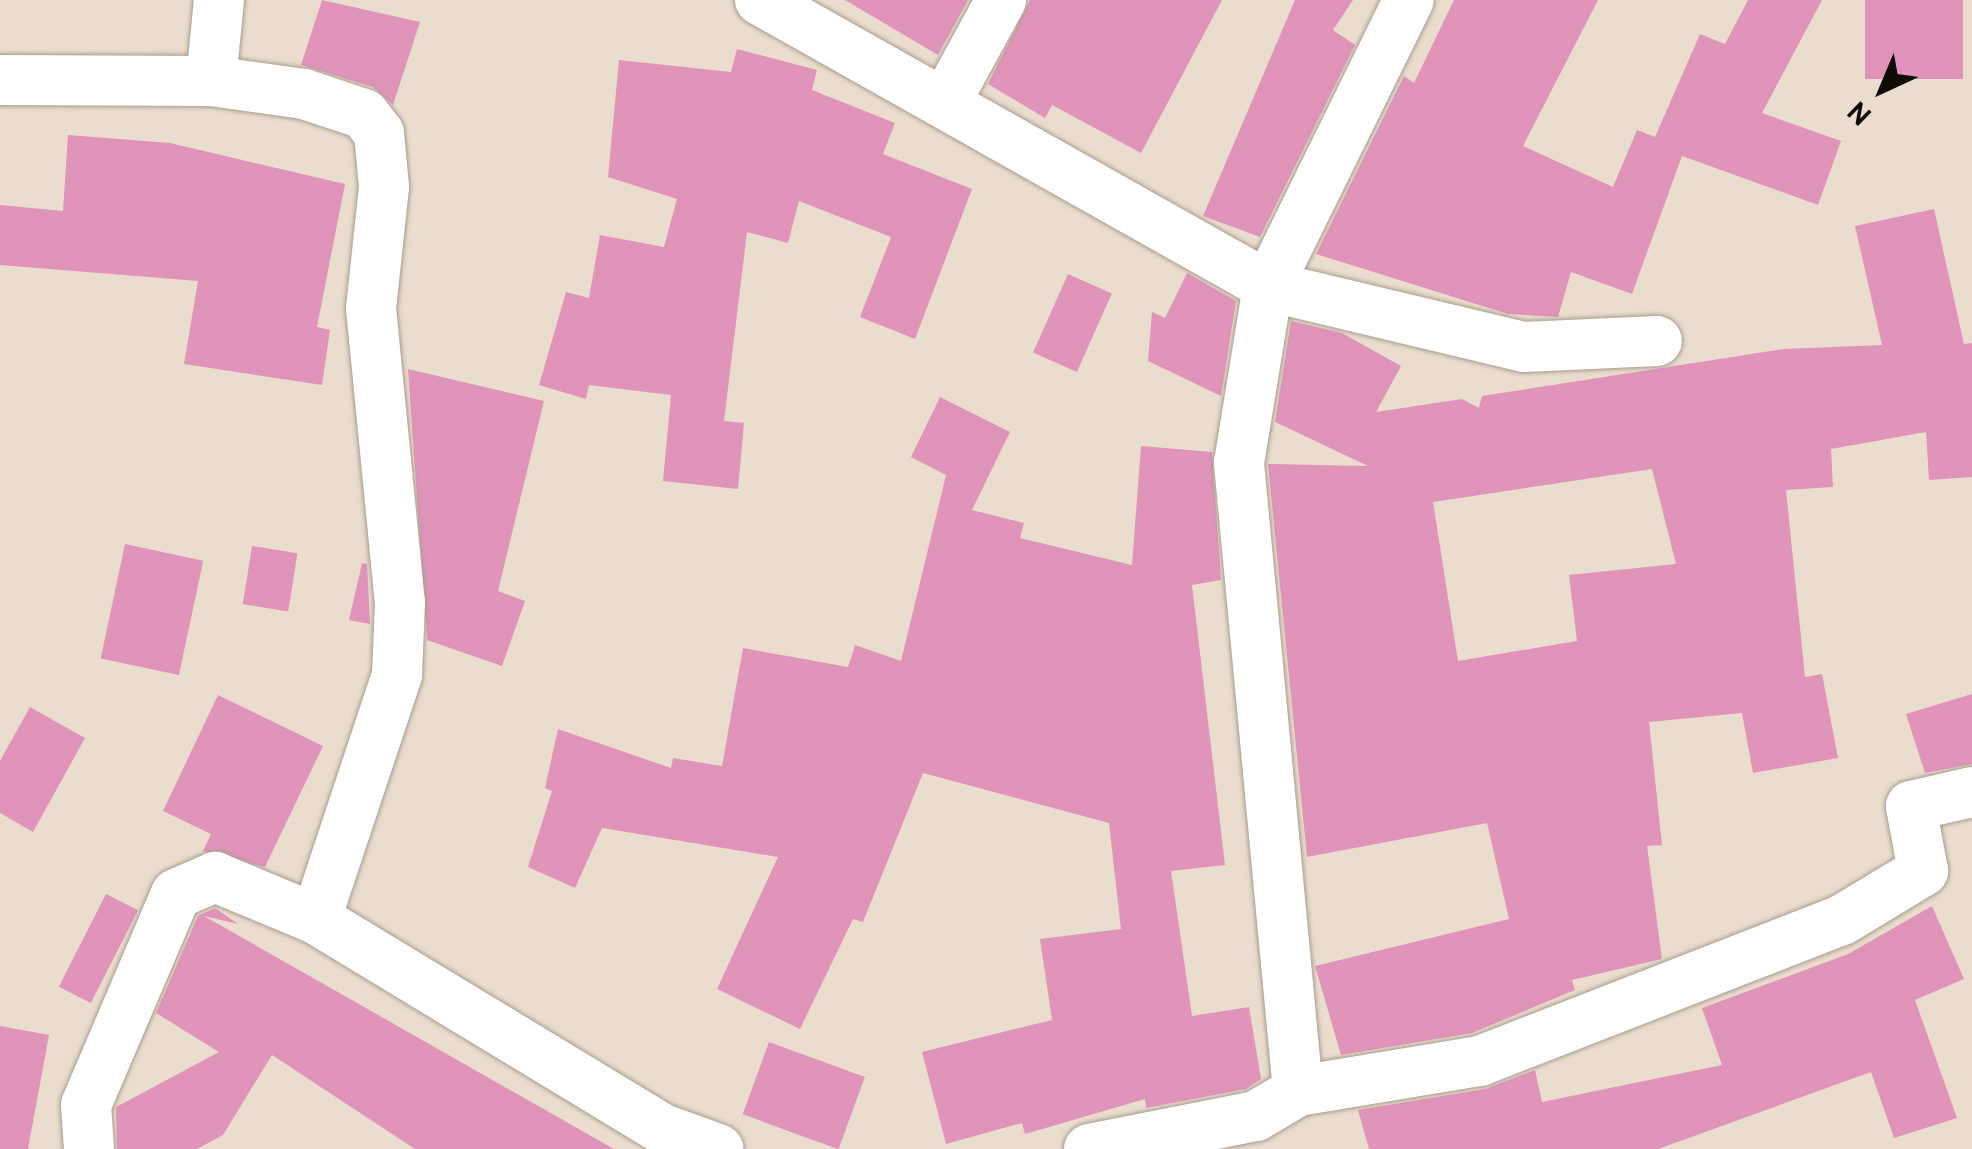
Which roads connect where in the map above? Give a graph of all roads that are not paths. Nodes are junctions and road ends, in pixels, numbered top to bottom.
1 (219, 0) edge
2 (760, 0) edge
3 (1001, 0) edge
4 (1409, 0) edge
5 (0, 80) edge
6 (212, 81) junction
7 (946, 101) junction
8 (1268, 286) junction
9 (1657, 340) dead end
10 (1972, 792) edge
11 (316, 920) junction
12 (1298, 1090) junction
13 (89, 1149) edge
14 (718, 1149) edge
15 (1089, 1149) edge

1 - 6 street
2 - 7 street
3 - 7 street
4 - 8 street
5 - 6 street
6 - 11 street
7 - 8 street
8 - 9 street
8 - 12 street
10 - 12 street
11 - 13 street
11 - 14 street
12 - 15 street

